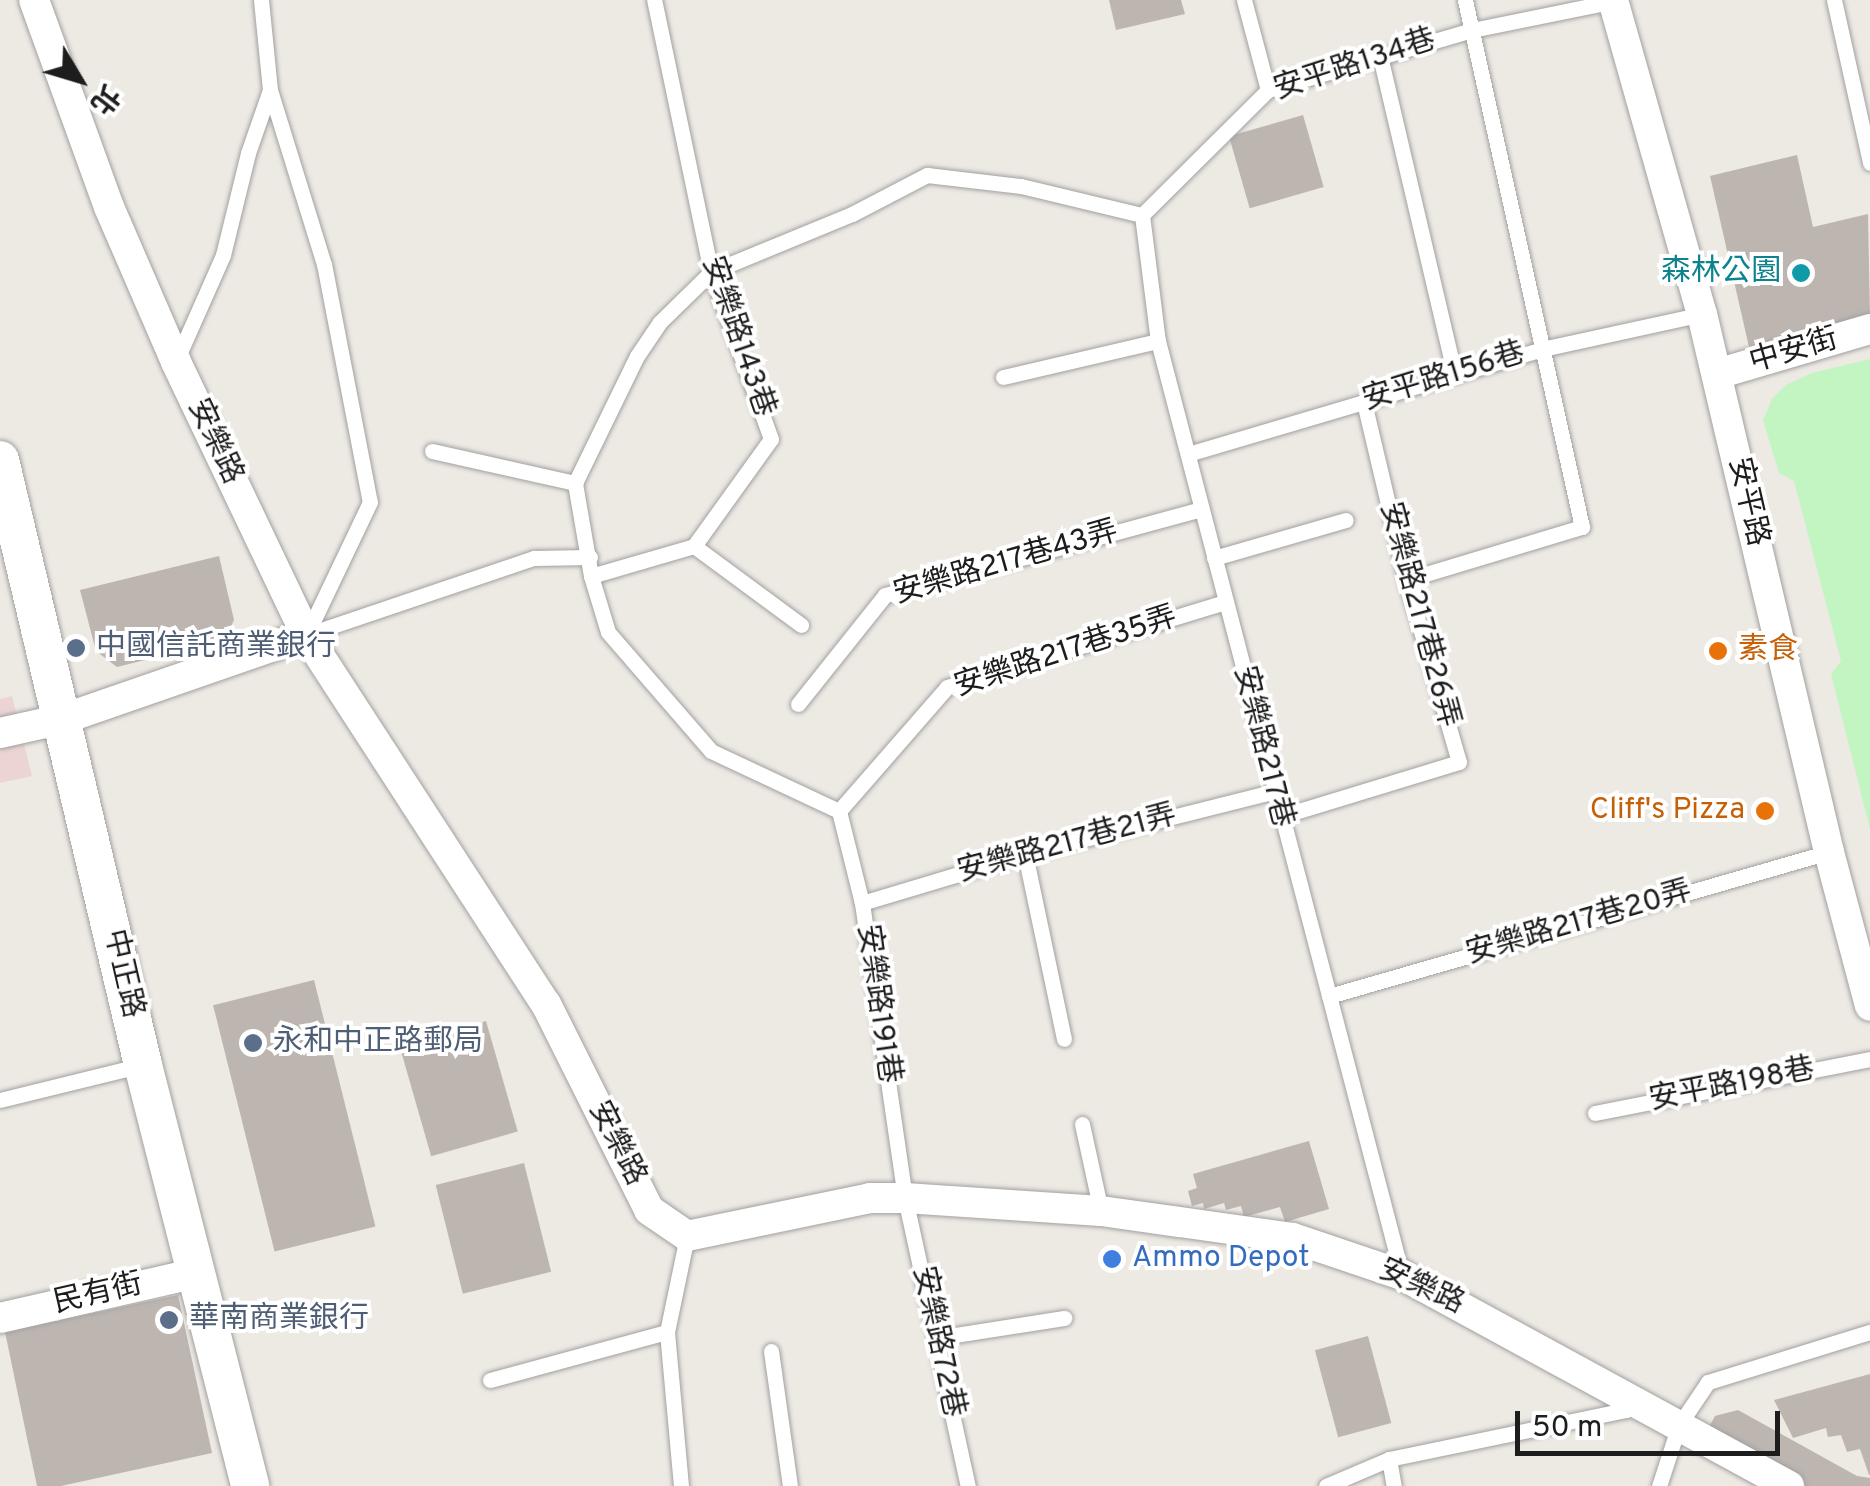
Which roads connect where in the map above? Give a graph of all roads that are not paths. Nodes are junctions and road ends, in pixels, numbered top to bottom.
1 (34, 0) edge
2 (261, 0) edge
3 (654, 0) edge
4 (1244, 0) edge
5 (1465, 0) edge
6 (1615, 0) edge
7 (1834, 0) edge
8 (1472, 30) junction
9 (1380, 56) junction
10 (270, 90) junction
11 (1268, 90) junction
12 (1866, 127) edge
13 (1870, 162) edge
14 (1142, 216) junction
15 (711, 272) junction
16 (1702, 314) junction
17 (1870, 329) edge
18 (1158, 341) junction
19 (1542, 349) junction
20 (176, 362) junction
21 (1455, 374) junction
22 (1717, 374) junction
23 (1003, 377) dead end
24 (1364, 402) junction
25 (432, 452) dead end
26 (1188, 454) junction
27 (0, 460) edge
28 (575, 483) junction
29 (1202, 509) junction
30 (1346, 520) dead end
31 (694, 546) junction
32 (590, 557) junction
33 (1214, 558) junction
34 (591, 576) junction
35 (1406, 580) junction
36 (1225, 602) junction
37 (801, 626) dead end
38 (306, 635) junction
39 (798, 704) dead end
40 (63, 719) junction
41 (0, 733) edge
42 (1272, 792) junction
43 (839, 812) junction
44 (1279, 817) junction
45 (1828, 852) junction
46 (1026, 854) junction
47 (862, 903) junction
48 (1329, 996) junction
49 (1870, 1006) edge
50 (1064, 1039) dead end
51 (1870, 1059) edge
52 (144, 1065) junction
53 (0, 1100) edge
54 (1595, 1114) dead end
55 (1082, 1124) dead end
56 (905, 1198) junction
57 (1101, 1211) junction
58 (688, 1236) junction
59 (196, 1272) junction
60 (1402, 1274) junction
61 (0, 1318) edge
62 (1064, 1318) dead end
63 (667, 1332) junction
64 (1870, 1332) edge
65 (936, 1338) junction
66 (771, 1351) dead end
67 (490, 1380) dead end
68 (1608, 1386) junction
69 (1679, 1425) junction
70 (1389, 1459) junction
71 (250, 1486) edge
72 (681, 1486) edge
73 (790, 1486) edge
74 (968, 1486) edge
75 (1326, 1486) edge
76 (1394, 1486) edge
77 (1659, 1486) edge
78 (1789, 1486) edge

1 - 20 street, 安樂路
2 - 10 lane
3 - 15 lane, 安樂路143巷
4 - 11 lane
5 - 8 lane
6 - 8 lane, 安平路134巷
6 - 16 street, 安平路
7 - 12 lane
8 - 9 lane, 安平路134巷
8 - 19 lane
9 - 11 lane, 安平路134巷
9 - 21 lane
10 - 20 lane
10 - 38 lane
11 - 14 lane, 安平路134巷
12 - 13 lane
14 - 15 lane
14 - 18 lane, 安樂路217巷
15 - 28 lane
15 - 31 lane, 安樂路143巷
16 - 19 lane, 安平路156巷
16 - 22 street, 安平路
17 - 22 street, 中安街
18 - 23 lane
18 - 26 lane, 安樂路217巷
19 - 21 lane, 安平路156巷
19 - 35 lane
20 - 38 street, 安樂路
21 - 24 lane, 安平路156巷
22 - 45 street, 安平路
24 - 26 lane, 安平路156巷
24 - 35 lane, 安樂路217巷26弄
25 - 28 lane
26 - 29 lane, 安樂路217巷
27 - 40 street, 中正路
28 - 32 lane
29 - 33 lane, 安樂路217巷
29 - 39 lane, 安樂路217巷43弄
30 - 33 lane
31 - 34 lane
31 - 37 lane
32 - 34 lane
32 - 38 lane
33 - 36 lane, 安樂路217巷
34 - 43 lane
35 - 44 lane, 安樂路217巷26弄
36 - 42 lane, 安樂路217巷
36 - 43 lane, 安樂路217巷35弄
38 - 40 street
38 - 58 street, 安樂路
40 - 41 street
40 - 52 street, 中正路
42 - 44 lane, 安樂路217巷
42 - 46 lane, 安樂路217巷21弄
43 - 47 lane, 安樂路191巷
44 - 48 lane, 安樂路217巷
45 - 48 lane, 安樂路217巷20弄
45 - 49 street, 安平路
46 - 47 lane, 安樂路217巷21弄
46 - 50 lane
47 - 56 lane, 安樂路191巷
48 - 60 lane, 安樂路217巷
51 - 54 lane, 安平路198巷
52 - 53 lane
52 - 59 street, 中正路
55 - 57 lane
56 - 57 street, 安樂路
56 - 58 street, 安樂路
56 - 65 lane, 安樂路72巷
57 - 60 street, 安樂路
58 - 63 lane
59 - 61 street, 民有街
59 - 71 street, 中正路
60 - 68 street, 安樂路
62 - 65 lane
63 - 67 lane
63 - 72 lane
64 - 69 lane
65 - 74 lane, 安樂路72巷
66 - 73 lane
68 - 69 street, 安樂路
68 - 70 lane
69 - 77 lane
69 - 78 street, 安樂路
70 - 75 lane
70 - 76 lane

